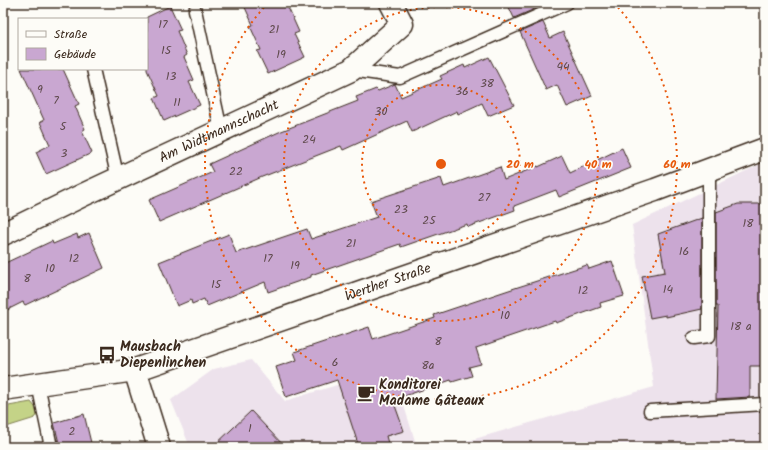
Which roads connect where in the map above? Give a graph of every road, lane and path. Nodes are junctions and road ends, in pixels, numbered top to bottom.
1 (390, 3) edge
2 (567, 3) edge
3 (195, 10) dead end
4 (93, 70) edge
5 (351, 70) junction
6 (222, 130) junction
7 (765, 149) edge
8 (708, 170) junction
9 (118, 179) junction
10 (3, 234) edge
11 (694, 338) dead end
12 (135, 370) junction
13 (38, 384) junction
14 (3, 389) edge
15 (765, 404) edge
16 (650, 411) dead end
17 (51, 447) edge
18 (159, 447) edge

1 - 5 street, Am Widtmannschacht
2 - 5 lane
3 - 6 lane
4 - 9 lane
5 - 6 street, Am Widtmannschacht
6 - 9 street, Am Widtmannschacht
7 - 8 street, Werther Straße
8 - 11 lane
8 - 12 street, Werther Straße
9 - 10 street, Am Widtmannschacht
12 - 13 street, Werther Straße
12 - 18 street
13 - 14 street, Werther Straße
13 - 17 lane
15 - 16 lane

